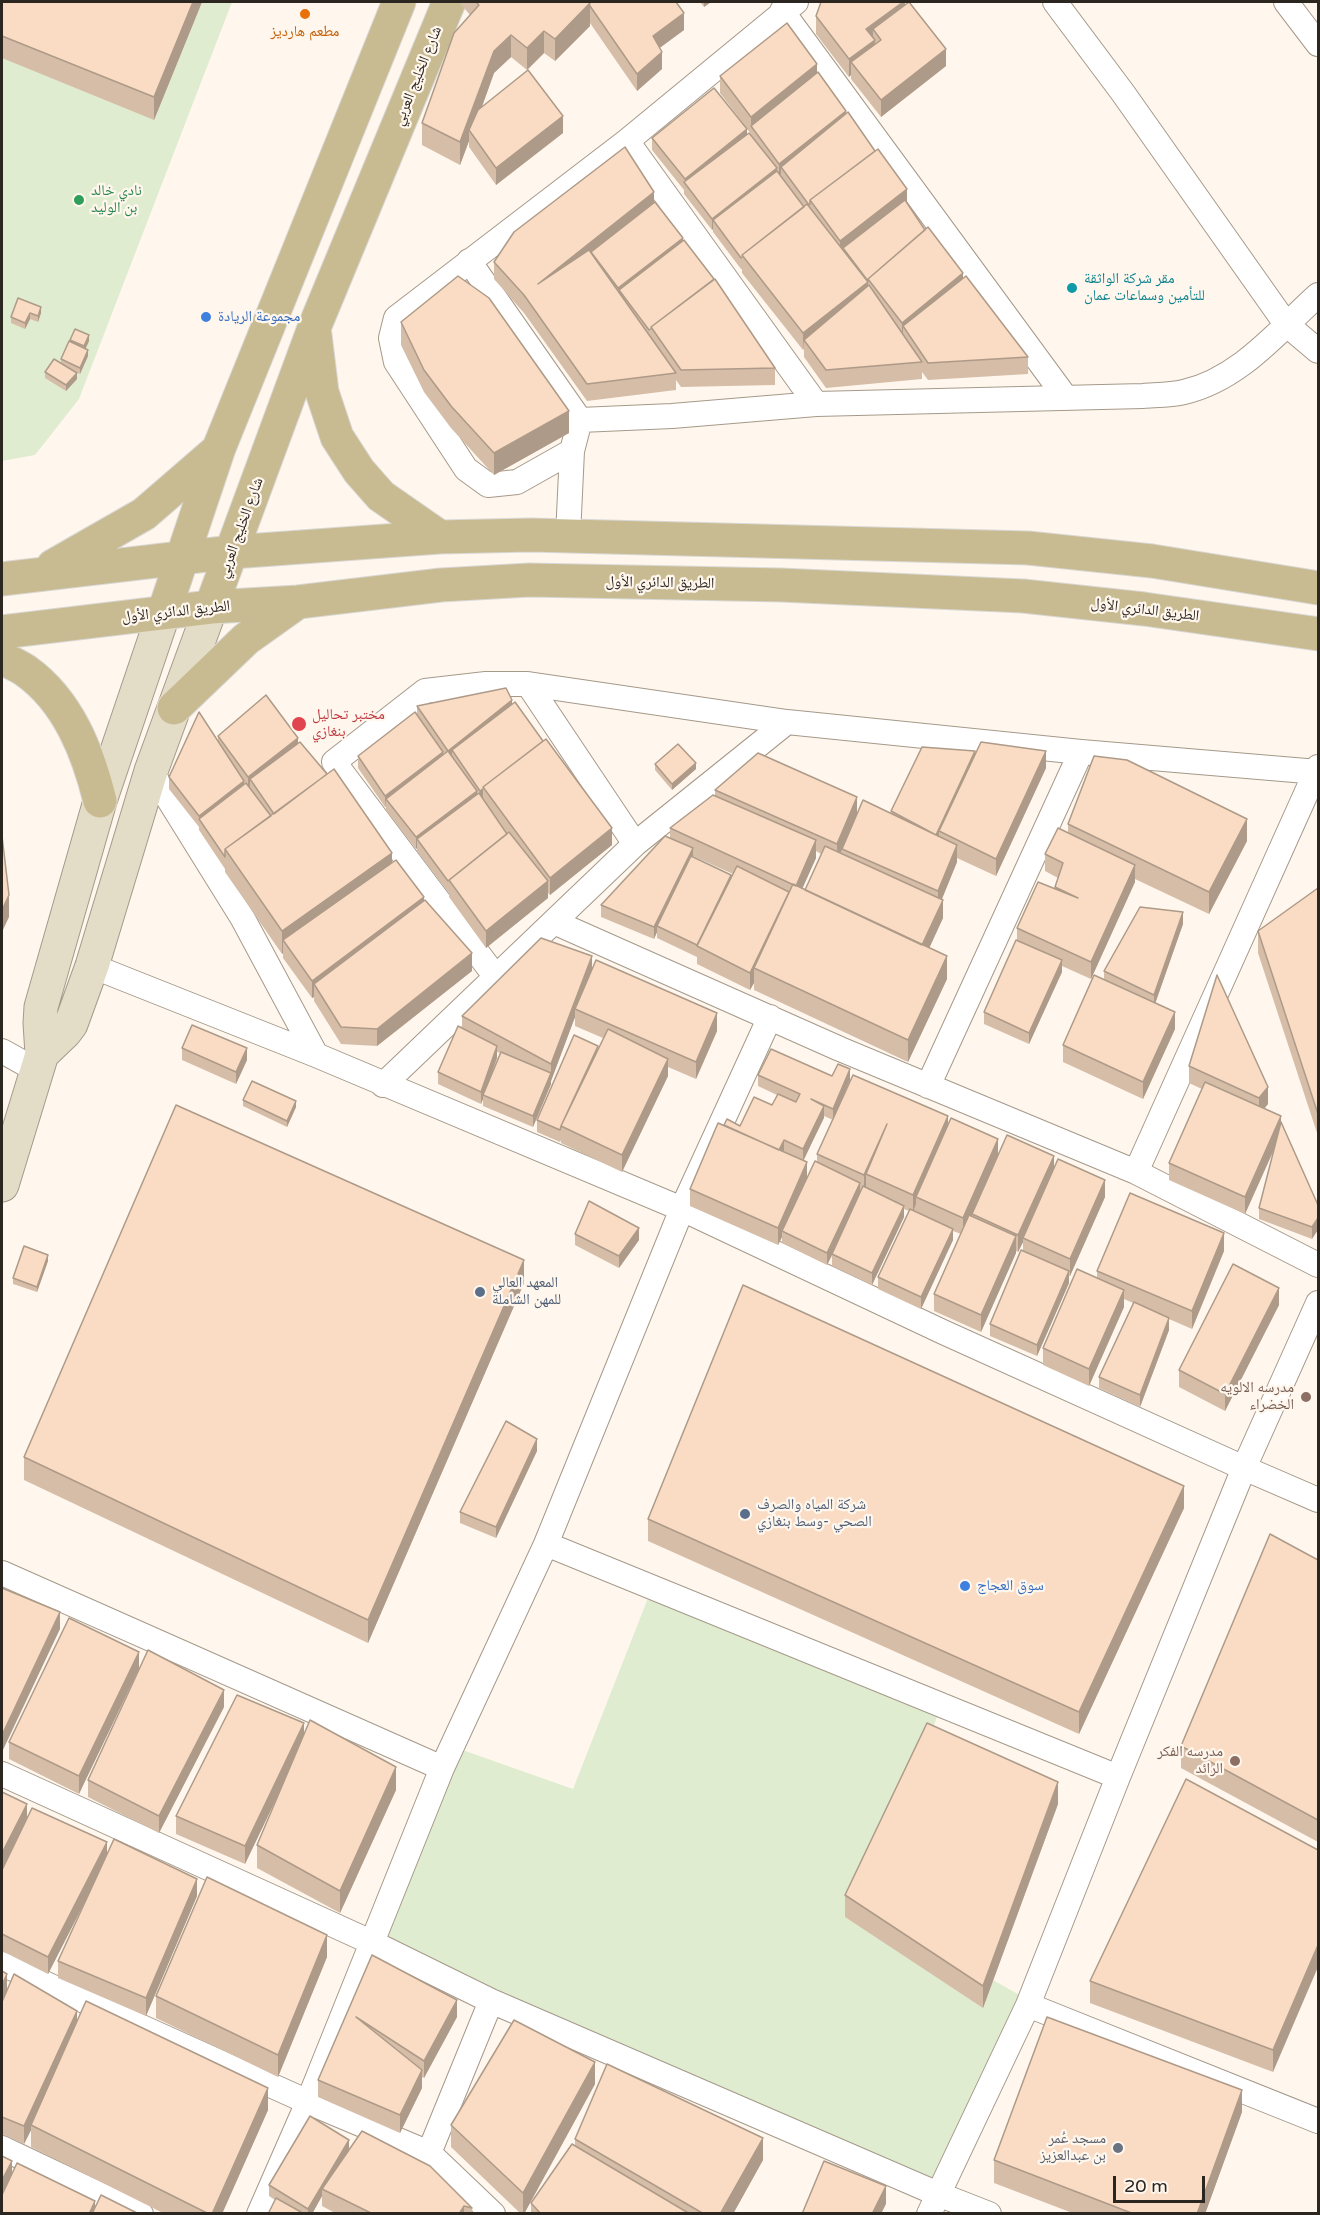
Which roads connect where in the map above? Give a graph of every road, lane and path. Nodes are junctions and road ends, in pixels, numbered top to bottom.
1 (399, 2) edge
2 (449, 2) edge
3 (1055, 2) edge
4 (1286, 2) edge
5 (789, 7) edge
6 (1318, 44) edge
7 (627, 141) junction
8 (469, 261) junction
9 (1318, 295) edge
10 (1286, 324) junction
11 (314, 328) junction
12 (1318, 351) edge
13 (1066, 398) junction
14 (816, 404) junction
15 (580, 420) junction
16 (219, 448) junction
17 (572, 451) junction
18 (568, 536) junction
19 (440, 537) junction
20 (232, 552) junction
21 (184, 557) junction
22 (36, 574) junction
23 (2, 579) edge
24 (1318, 588) edge
25 (298, 602) junction
26 (211, 607) junction
27 (164, 612) junction
28 (2, 632) edge
29 (1318, 634) edge
30 (2, 658) edge
31 (528, 684) junction
32 (174, 708) junction
33 (787, 722) junction
34 (1081, 752) junction
35 (1318, 770) edge
36 (152, 771) junction
37 (100, 801) junction
38 (634, 844) junction
39 (555, 922) junction
40 (92, 966) junction
41 (495, 976) junction
42 (770, 1017) junction
43 (2, 1051) edge
44 (316, 1055) junction
45 (40, 1062) junction
46 (383, 1085) junction
47 (928, 1086) junction
48 (1136, 1172) junction
49 (2, 1182) edge
50 (682, 1209) junction
51 (1318, 1265) edge
52 (1318, 1303) edge
53 (1244, 1468) junction
54 (1318, 1500) edge
55 (546, 1544) junction
56 (2, 1573) edge
57 (442, 1768) junction
58 (2, 1774) edge
59 (1118, 1777) junction
60 (373, 1943) junction
61 (2, 1964) edge
62 (491, 2001) junction
63 (1028, 2005) junction
64 (308, 2102) junction
65 (1318, 2121) edge
66 (2, 2148) edge
67 (429, 2153) junction
68 (934, 2204) edge
69 (141, 2214) edge
70 (259, 2214) edge
71 (493, 2214) edge
72 (989, 2214) edge

1 - 16 main road, شارع الخليج العربي
2 - 11 main road, شارع الخليج العربي
3 - 10 street
4 - 6 street
5 - 7 street
5 - 13 street
7 - 8 street
7 - 14 street
8 - 15 street
8 - 17 street
9 - 10 street
10 - 12 street
10 - 13 street
11 - 19 main road
11 - 20 main road, شارع الخليج العربي
13 - 14 street
14 - 15 street
15 - 17 street
16 - 21 main road, شارع الخليج العربي
16 - 22 main road
17 - 18 street
18 - 19 main road
18 - 24 main road
19 - 20 main road
20 - 21 main road
20 - 26 main road, شارع الخليج العربي
21 - 22 main road
21 - 27 main road, شارع الخليج العربي
22 - 23 main road
25 - 26 main road, الطريق الدائري الأول
25 - 29 main road, الطريق الدائري الأول
25 - 32 main road
26 - 27 main road, الطريق الدائري الأول
26 - 32 main road, شارع الخليج العربي
27 - 28 main road, الطريق الدائري الأول
27 - 37 main road, شارع الخليج العربي
30 - 37 main road
31 - 33 street
31 - 38 street
31 - 41 street
32 - 36 main road, شارع الخليج العربي
33 - 34 street
33 - 38 street
34 - 35 street
34 - 47 street
35 - 48 street
36 - 40 main road, شارع الخليج العربي
36 - 44 street
37 - 45 main road, شارع الخليج العربي
38 - 39 street
39 - 41 street
39 - 42 street
40 - 44 street
40 - 45 main road, شارع الخليج العربي
41 - 46 street
42 - 47 street
42 - 50 street
43 - 45 street
44 - 46 street
45 - 49 main road, شارع الخليج العربي
46 - 50 street
47 - 48 street
48 - 51 street
50 - 53 street
50 - 55 street
52 - 53 street
53 - 54 street
53 - 59 street
55 - 57 street
55 - 59 street
56 - 57 street
57 - 60 street
58 - 60 street
59 - 63 street
60 - 62 street
60 - 64 street
61 - 64 street
62 - 67 street
62 - 68 street
63 - 65 street
63 - 68 street
64 - 67 street
64 - 70 street
66 - 69 street
67 - 71 street
68 - 72 street

